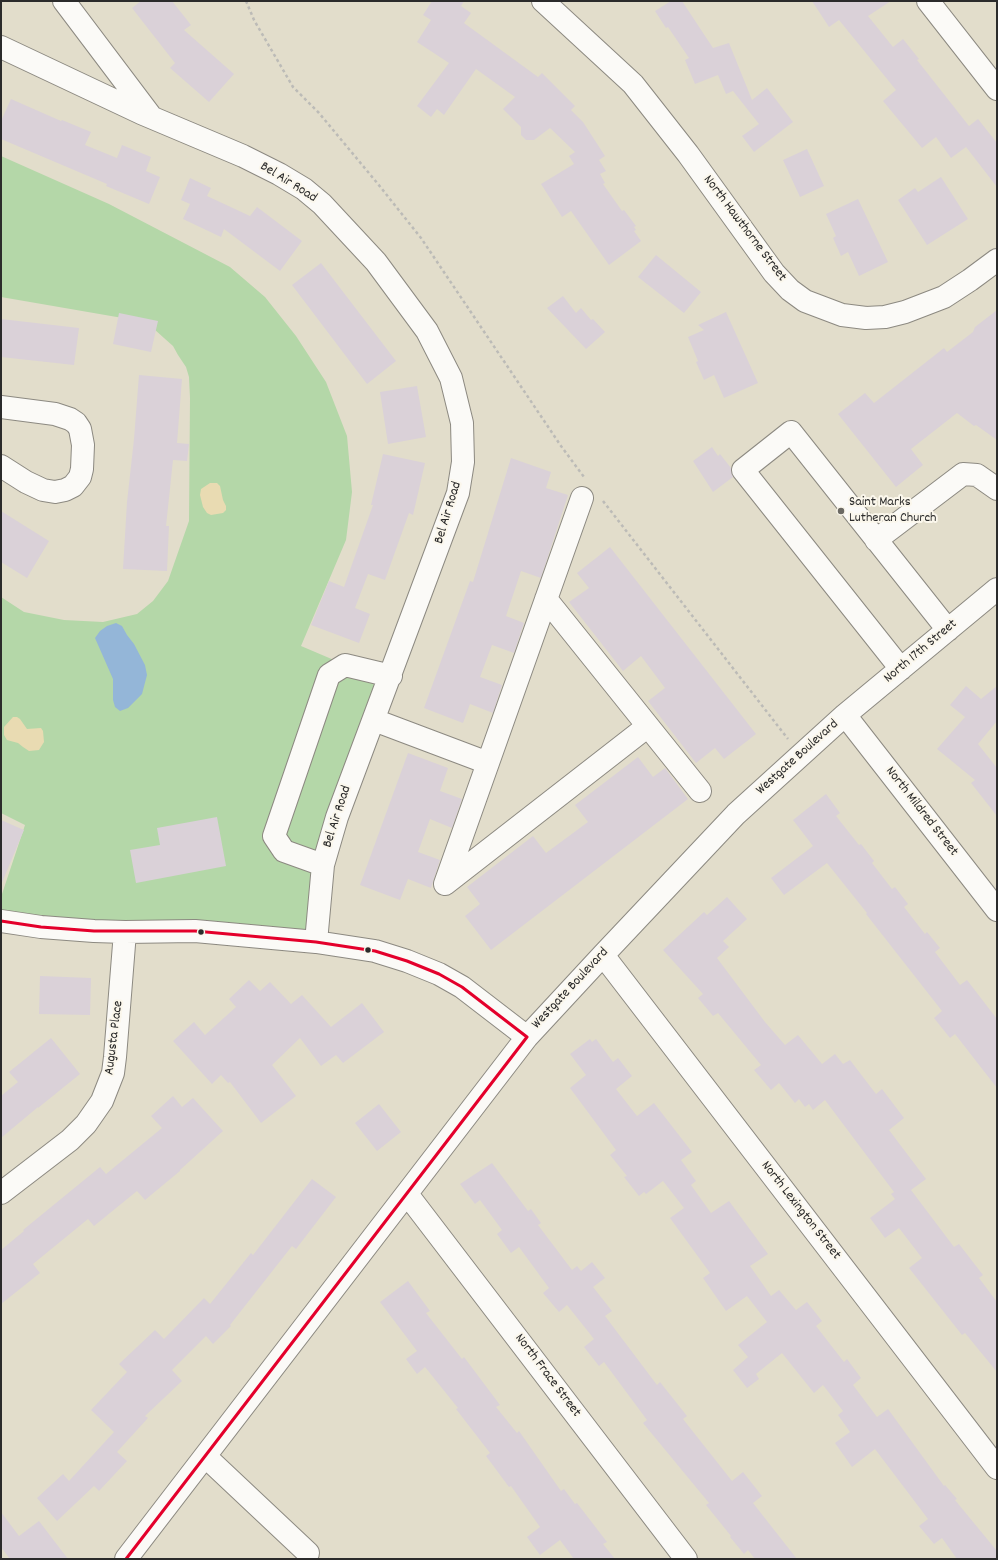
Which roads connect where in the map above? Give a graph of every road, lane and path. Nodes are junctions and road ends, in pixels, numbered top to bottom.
1 (64, 1) edge
2 (246, 1) edge
3 (544, 1) edge
4 (928, 1) edge
5 (1, 47) edge
6 (997, 89) edge
7 (152, 117) junction
8 (997, 260) edge
9 (1, 407) edge
10 (1, 466) edge
11 (997, 489) edge
12 (591, 493) junction
13 (876, 540) junction
14 (997, 590) edge
15 (546, 599) junction
16 (948, 630) junction
17 (901, 669) junction
18 (391, 676) junction
19 (845, 715) junction
20 (374, 720) junction
21 (648, 726) junction
22 (801, 755) junction
23 (488, 763) junction
24 (700, 791) dead end
25 (323, 865) junction
26 (997, 910) edge
27 (1, 921) edge
28 (125, 932) junction
29 (316, 942) junction
30 (603, 954) junction
31 (527, 1037) junction
32 (1, 1193) edge
33 (407, 1194) junction
34 (206, 1457) junction
35 (997, 1468) edge
36 (308, 1552) dead end
37 (126, 1559) edge
38 (686, 1559) edge

1 - 7 street, Bel Air Road
2 - 12 path
3 - 8 street, North Hawthorne Street
4 - 6 street
5 - 7 street, Bel Air Road
7 - 18 street, Bel Air Road
9 - 10 street
11 - 13 street
12 - 15 street
12 - 22 path
13 - 16 street
13 - 17 street
14 - 16 street, North 17th Street
15 - 21 street
15 - 23 street
16 - 17 street, North 17th Street
17 - 19 street, North 17th Street
18 - 20 street, Bel Air Road
18 - 25 street
19 - 22 street, Westgate Boulevard
19 - 26 street, North Mildred Street
20 - 23 street
20 - 25 street, Bel Air Road
21 - 23 street
21 - 24 street
22 - 30 street, Westgate Boulevard
25 - 29 street, Bel Air Road
27 - 28 street
28 - 29 street
28 - 32 street, Augusta Place
29 - 31 street
30 - 31 street, Westgate Boulevard
30 - 35 street, North Lexington Street
31 - 33 street, Westgate Boulevard
33 - 34 street, Westgate Boulevard
33 - 38 street, North Frace Street
34 - 36 street
34 - 37 street, Westgate Boulevard

